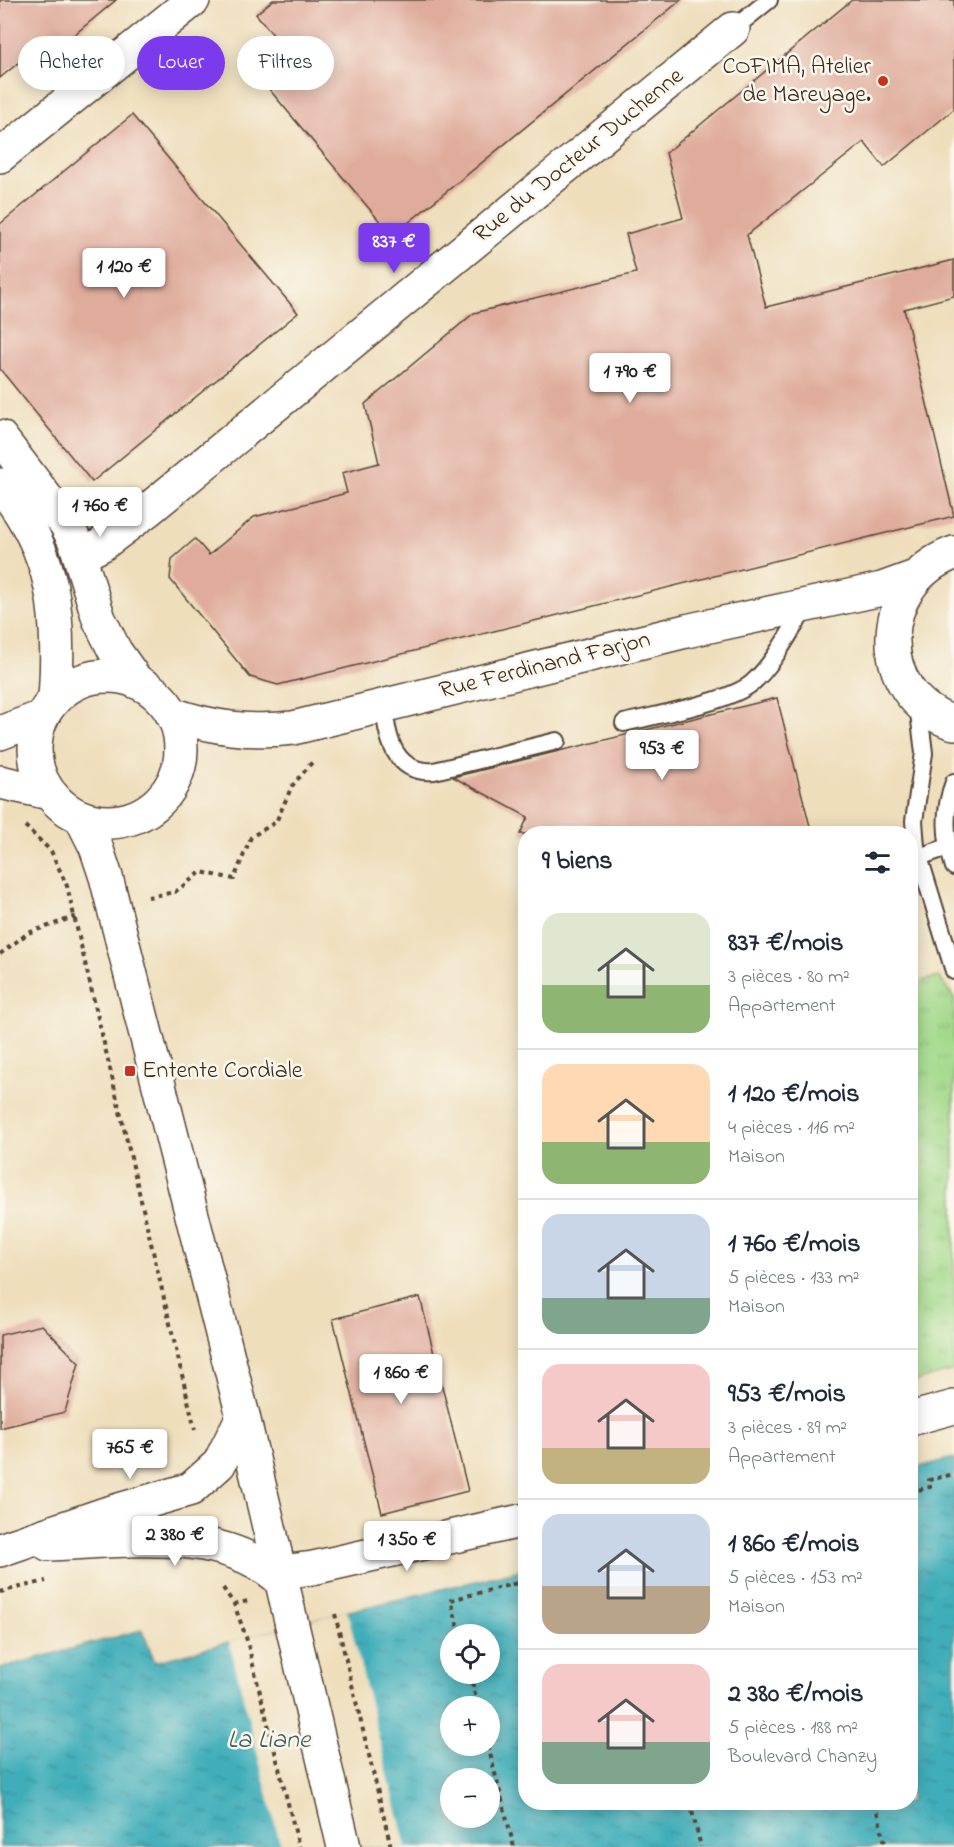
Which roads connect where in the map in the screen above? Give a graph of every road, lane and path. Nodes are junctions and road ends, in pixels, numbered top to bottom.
1 (193, 0) edge
2 (769, 0) edge
3 (733, 29) joint
4 (0, 156) edge
5 (0, 437) edge
6 (0, 485) edge
7 (954, 553) edge
8 (80, 556) junction
9 (918, 576) junction
10 (809, 604) junction
11 (137, 682) junction
12 (918, 700) junction
13 (49, 707) junction
14 (384, 707) junction
15 (172, 714) junction
16 (624, 723) dead end
17 (954, 723) edge
18 (0, 734) edge
19 (557, 741) dead end
20 (320, 758) dead end
21 (0, 782) edge
22 (954, 782) edge
23 (49, 793) junction
24 (81, 817) junction
25 (16, 820) dead end
26 (915, 826) edge
27 (948, 847) junction
28 (918, 850) edge
29 (919, 857) junction
30 (954, 867) edge
31 (113, 905) junction
32 (75, 916) junction
33 (0, 954) edge
34 (954, 970) edge
35 (954, 1407) edge
36 (243, 1416) junction
37 (918, 1417) edge
38 (954, 1474) edge
39 (200, 1483) junction
40 (918, 1489) edge
41 (518, 1522) edge
42 (211, 1546) junction
43 (10, 1547) edge
44 (281, 1577) junction
45 (54, 1579) dead end
46 (518, 1583) edge
47 (0, 1592) edge
48 (335, 1614) dead end
49 (457, 1624) edge
50 (491, 1756) edge
51 (692, 1810) edge
52 (877, 1810) edge
53 (299, 1847) edge
54 (344, 1847) edge
55 (391, 1847) edge
56 (514, 1847) edge
57 (700, 1847) edge
58 (886, 1847) edge

1 - 4 main road
2 - 3 lane, Rue du Docteur Duchenne
3 - 8 main road, Rue du Docteur Duchenne
5 - 8 main road
6 - 13 main road
7 - 9 main road
8 - 11 main road
9 - 10 main road, Rue Ferdinand Farjon
9 - 12 main road
10 - 14 main road, Rue Ferdinand Farjon
10 - 16 lane
11 - 13 main road
11 - 15 main road
12 - 17 main road
12 - 26 lane
13 - 18 main road
13 - 23 main road
14 - 15 main road, Rue Ferdinand Farjon
14 - 19 lane
15 - 24 main road
20 - 31 path
21 - 23 main road
22 - 27 lane
23 - 24 main road
24 - 31 main road
25 - 32 path
27 - 29 lane
27 - 30 lane
28 - 29 lane
29 - 34 lane
31 - 32 path
31 - 36 main road
32 - 33 path
32 - 39 path
35 - 37 main road
36 - 39 main road
36 - 44 main road
38 - 40 path
39 - 43 main road
41 - 44 main road
42 - 43 main road
42 - 44 main road
42 - 53 path
44 - 54 main road
45 - 47 path
46 - 49 path
48 - 55 path
50 - 56 path
51 - 57 path
52 - 58 path

